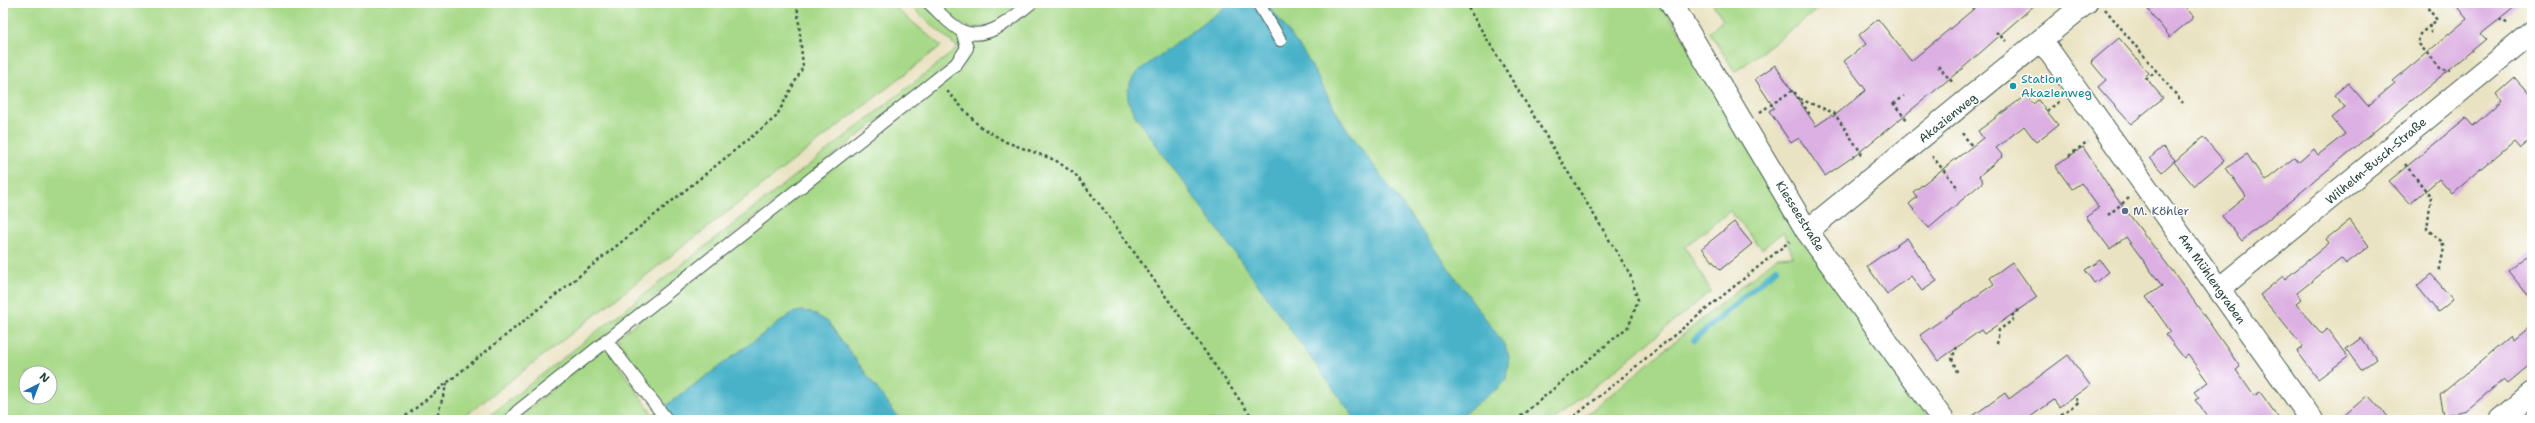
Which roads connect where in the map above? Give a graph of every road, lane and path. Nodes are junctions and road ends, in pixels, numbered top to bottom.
1 (797, 3) edge
2 (929, 3) edge
3 (1031, 3) edge
4 (1258, 3) edge
5 (1465, 3) edge
6 (1671, 3) edge
7 (2086, 3) edge
8 (2100, 3) edge
9 (2424, 3) edge
10 (2429, 25) junction
11 (962, 31) junction
12 (2532, 32) edge
13 (2432, 36) dead end
14 (1280, 40) dead end
15 (2042, 41) junction
16 (2455, 70) dead end
17 (2156, 71) junction
18 (2146, 78) dead end
19 (936, 79) junction
20 (1904, 96) dead end
21 (1800, 99) junction
22 (2183, 103) dead end
23 (1894, 104) dead end
24 (1808, 114) dead end
25 (1743, 124) junction
26 (2392, 148) junction
27 (1876, 176) junction
28 (2146, 186) junction
29 (2108, 215) dead end
30 (1798, 236) junction
31 (2439, 273) dead end
32 (2219, 289) junction
33 (2018, 310) dead end
34 (606, 340) junction
35 (1997, 344) dead end
36 (1957, 347) dead end
37 (1957, 372) dead end
38 (447, 383) junction
39 (2532, 393) edge
40 (2074, 396) dead end
41 (2056, 418) dead end
42 (401, 420) edge
43 (436, 420) edge
44 (510, 420) edge
45 (667, 420) edge
46 (1254, 420) edge
47 (1516, 420) edge
48 (1570, 420) edge
49 (1943, 420) edge
50 (2312, 420) edge
51 (2500, 420) edge

1 - 38 path
2 - 11 lane
3 - 11 lane
4 - 14 lane
5 - 47 path
6 - 25 street, Kiesseestraße
7 - 15 street, Akazienweg
8 - 17 path
9 - 10 path
10 - 13 path
10 - 16 path
11 - 19 lane
12 - 26 street, Wilhelm-Busch-Straße
15 - 27 street, Akazienweg
15 - 28 street, Am Mühlengraben
17 - 18 path
17 - 22 path
19 - 34 lane
19 - 46 path
20 - 23 path
21 - 24 path
21 - 25 path
21 - 27 path
25 - 30 street, Kiesseestraße
26 - 31 path
26 - 32 street, Wilhelm-Busch-Straße
27 - 30 street, Akazienweg
28 - 29 path
28 - 32 street, Am Mühlengraben
30 - 48 path
30 - 49 street, Kiesseestraße
32 - 50 street, Am Mühlengraben
33 - 35 path
34 - 44 lane
34 - 45 lane
36 - 37 path
38 - 42 path
38 - 43 path
39 - 51 street
40 - 41 path

